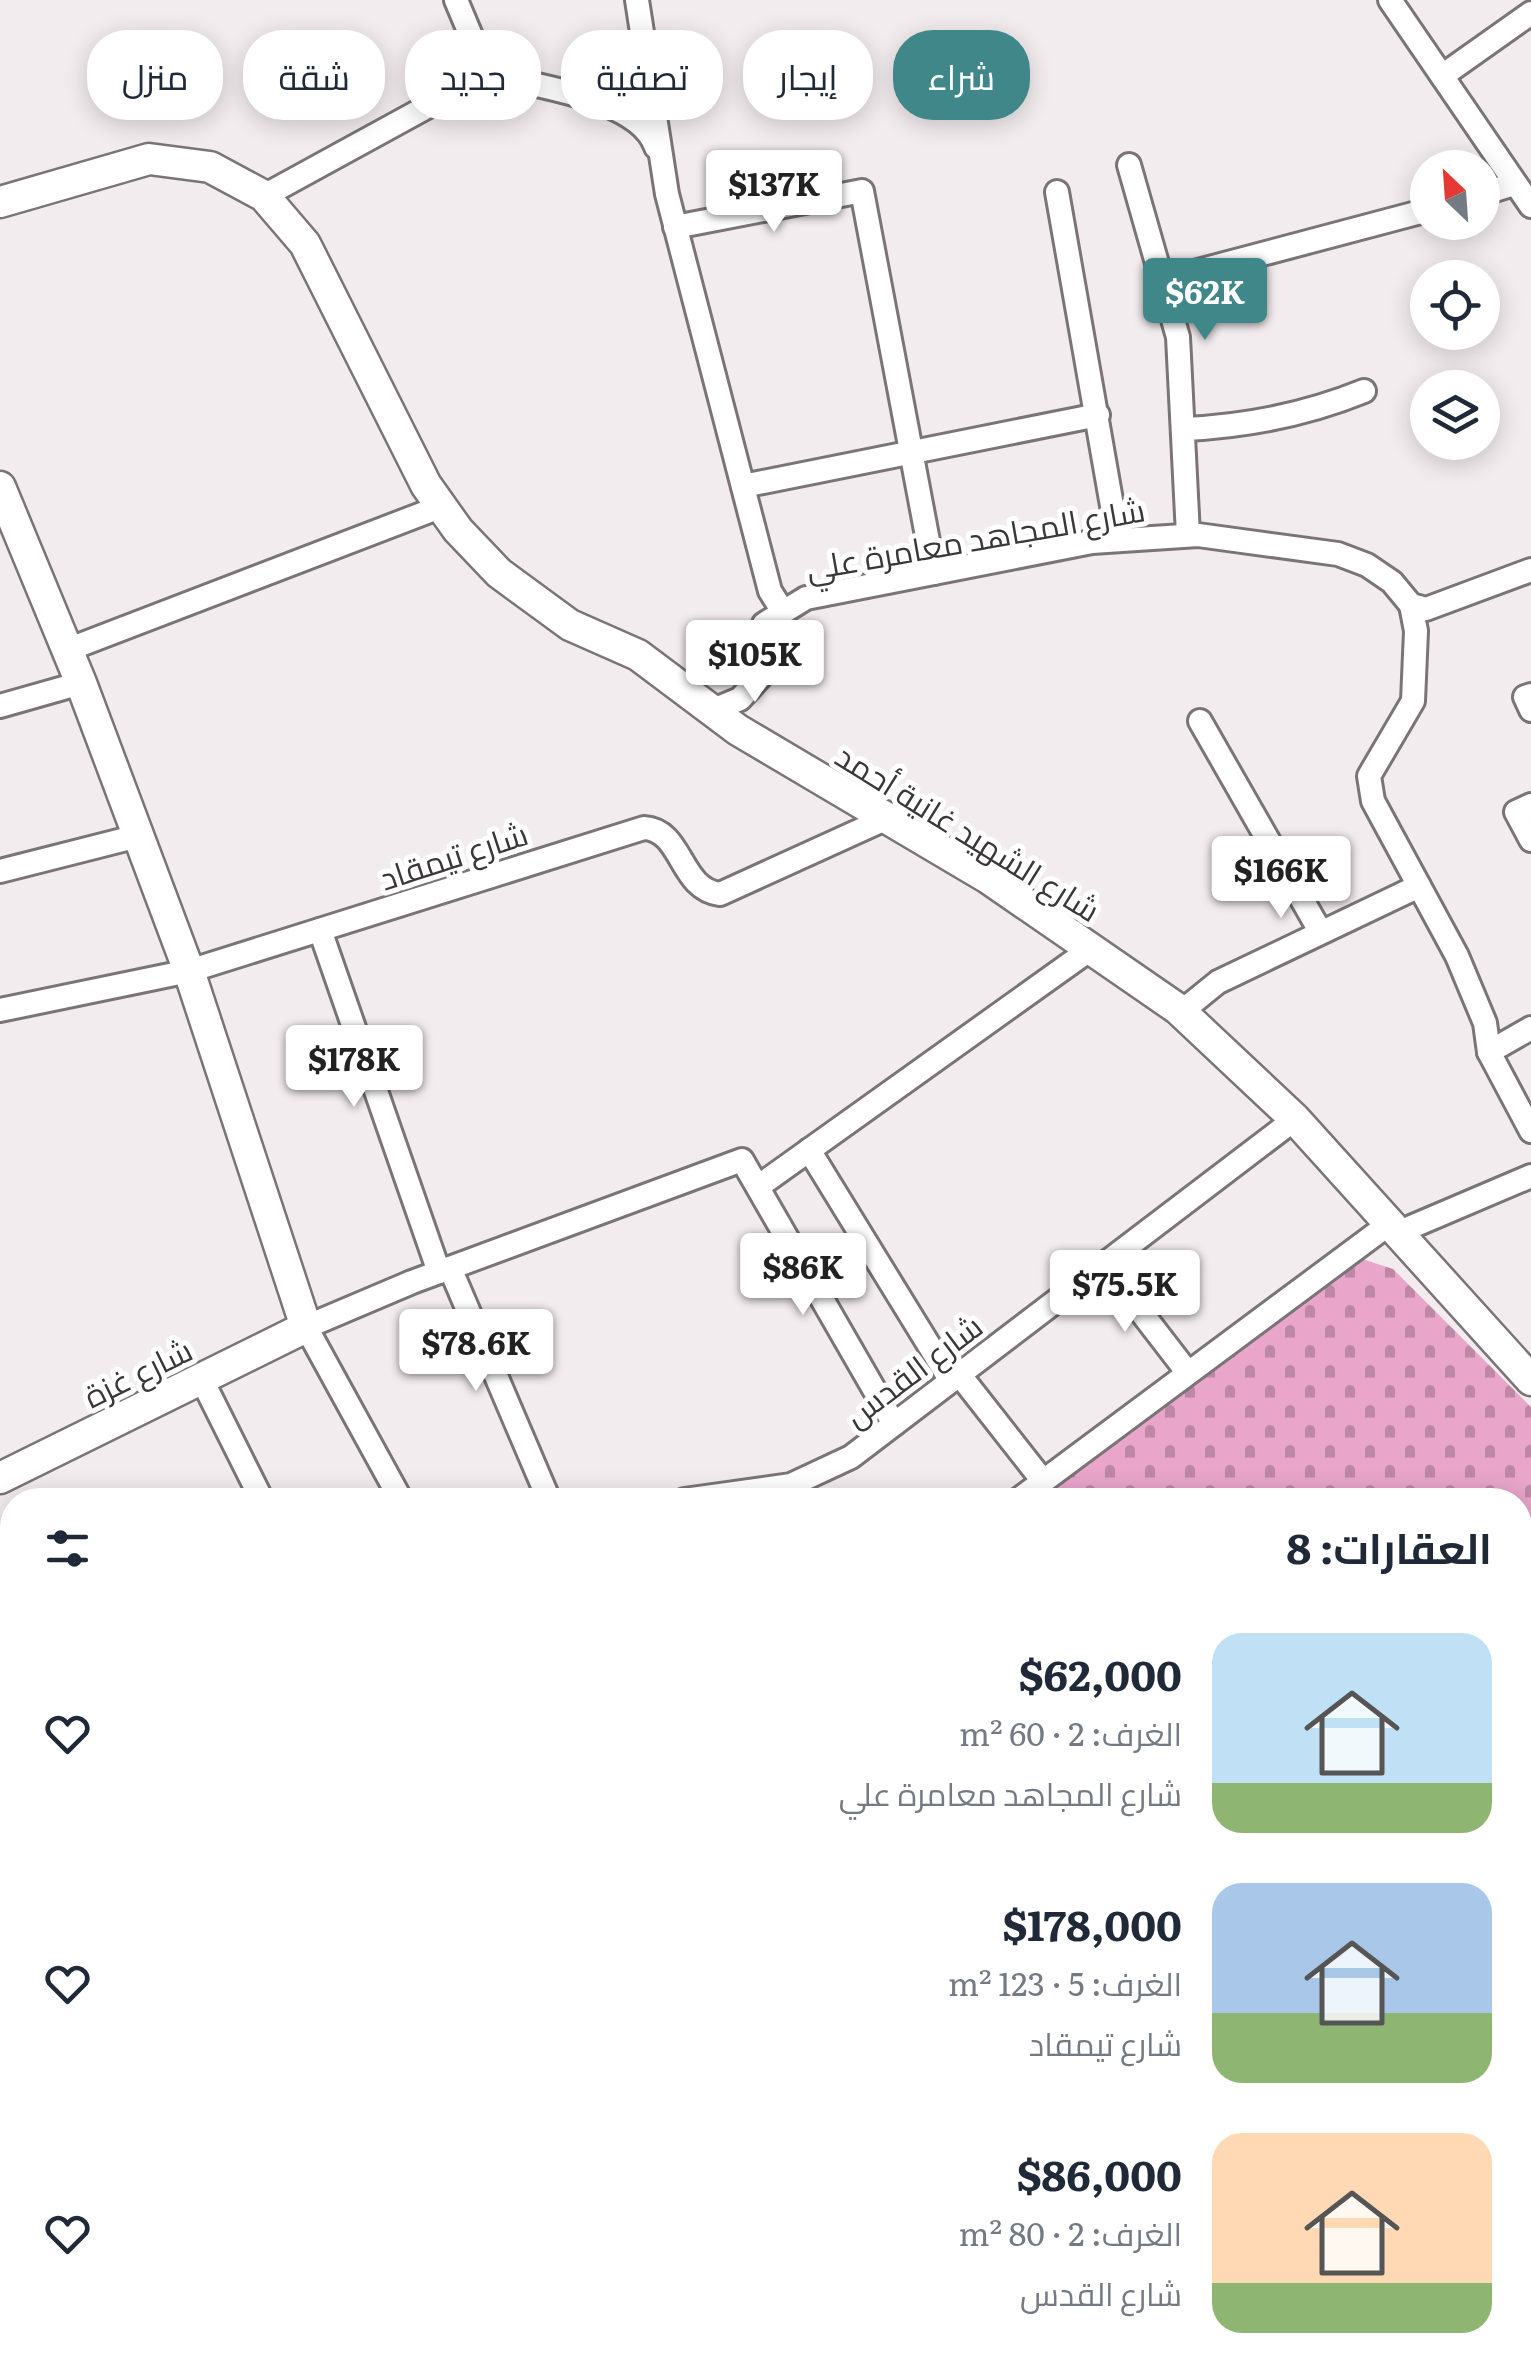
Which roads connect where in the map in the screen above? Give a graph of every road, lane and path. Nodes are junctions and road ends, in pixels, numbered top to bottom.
1 (456, 0) edge
2 (637, 0) edge
3 (1390, 0) edge
4 (1531, 13) edge
5 (469, 30) edge
6 (1442, 76) junction
7 (541, 89) edge
8 (405, 119) edge
9 (1129, 164) dead end
10 (662, 165) junction
11 (1514, 184) junction
12 (1500, 188) edge
13 (1057, 192) dead end
14 (264, 196) junction
15 (0, 202) edge
16 (1531, 206) edge
17 (1410, 215) edge
18 (675, 227) junction
19 (1164, 280) junction
20 (1364, 391) dead end
21 (1098, 415) junction
22 (1185, 429) junction
23 (911, 456) junction
24 (0, 486) edge
25 (743, 486) junction
26 (440, 507) junction
27 (1188, 535) junction
28 (1118, 540) junction
29 (1531, 570) edge
30 (934, 574) junction
31 (1411, 605) junction
32 (782, 610) junction
33 (67, 650) junction
34 (81, 683) junction
35 (1531, 694) edge
36 (0, 706) edge
37 (1531, 710) edge
38 (712, 711) junction
39 (1200, 721) dead end
40 (1531, 805) edge
41 (885, 818) junction
42 (138, 836) junction
43 (1531, 840) edge
44 (0, 870) edge
45 (1419, 886) junction
46 (320, 930) junction
47 (1320, 932) junction
48 (1092, 948) junction
49 (189, 971) junction
50 (0, 1010) edge
51 (1182, 1012) junction
52 (1531, 1028) edge
53 (1489, 1052) junction
54 (1296, 1119) junction
55 (1531, 1130) edge
56 (810, 1150) junction
57 (1531, 1176) edge
58 (759, 1186) junction
59 (1393, 1228) junction
60 (1104, 1264) junction
61 (445, 1270) junction
62 (306, 1326) junction
63 (1188, 1373) junction
64 (955, 1377) junction
65 (201, 1378) junction
66 (1531, 1380) edge
67 (894, 1424) junction
68 (0, 1478) edge
69 (1043, 1481) junction
70 (256, 1488) edge
71 (394, 1488) edge
72 (544, 1488) edge
73 (776, 1488) edge
74 (1034, 1488) edge

1 - 5 street
2 - 10 street
3 - 6 street
4 - 6 street
6 - 11 street
7 - 10 street
8 - 14 street
9 - 19 street
10 - 18 street
11 - 12 street
11 - 16 street
13 - 21 street
14 - 15 main road, شارع الشهيد غانية أحمد
14 - 26 main road, شارع الشهيد غانية أحمد
17 - 19 street
18 - 23 street
18 - 25 street
19 - 22 street
20 - 22 street
21 - 23 street
21 - 28 street
22 - 27 street
23 - 25 street
23 - 30 street
24 - 33 main road
25 - 32 street
26 - 33 street
26 - 38 main road, شارع الشهيد غانية أحمد
27 - 28 street, شارع المجاهد معامرة علي
27 - 31 street, شارع المجاهد معامرة علي
28 - 30 street, شارع المجاهد معامرة علي
29 - 31 street
30 - 32 street, شارع المجاهد معامرة علي
31 - 45 street
32 - 38 street, شارع المجاهد معامرة علي
33 - 34 main road
34 - 36 street
34 - 42 main road
35 - 37 street
38 - 41 main road, شارع الشهيد غانية أحمد
39 - 47 street
40 - 43 street
41 - 46 street, شارع تيمقاد
41 - 48 main road, شارع الشهيد غانية أحمد
42 - 44 street
42 - 49 main road
45 - 47 street
45 - 53 street
46 - 49 street, شارع تيمقاد
46 - 61 street
47 - 51 street
48 - 51 main road, شارع الشهيد غانية أحمد
48 - 56 street
49 - 50 street, شارع تيمقاد
49 - 62 main road
51 - 54 main road, شارع الشهيد غانية أحمد
52 - 53 street
53 - 55 street
54 - 59 main road, شارع الشهيد غانية أحمد
54 - 60 street, شارع القدس
56 - 58 street
56 - 64 street
57 - 59 street
58 - 61 street
58 - 67 street
59 - 63 street
59 - 66 main road, شارع الشهيد غانية أحمد
60 - 63 street
60 - 64 street, شارع القدس
61 - 62 street
61 - 72 street
62 - 65 main road, شارع غزة
62 - 71 street
63 - 69 street
64 - 67 street, شارع القدس
64 - 69 street
65 - 68 main road, شارع غزة
65 - 70 street
67 - 73 street, شارع القدس
69 - 74 street

